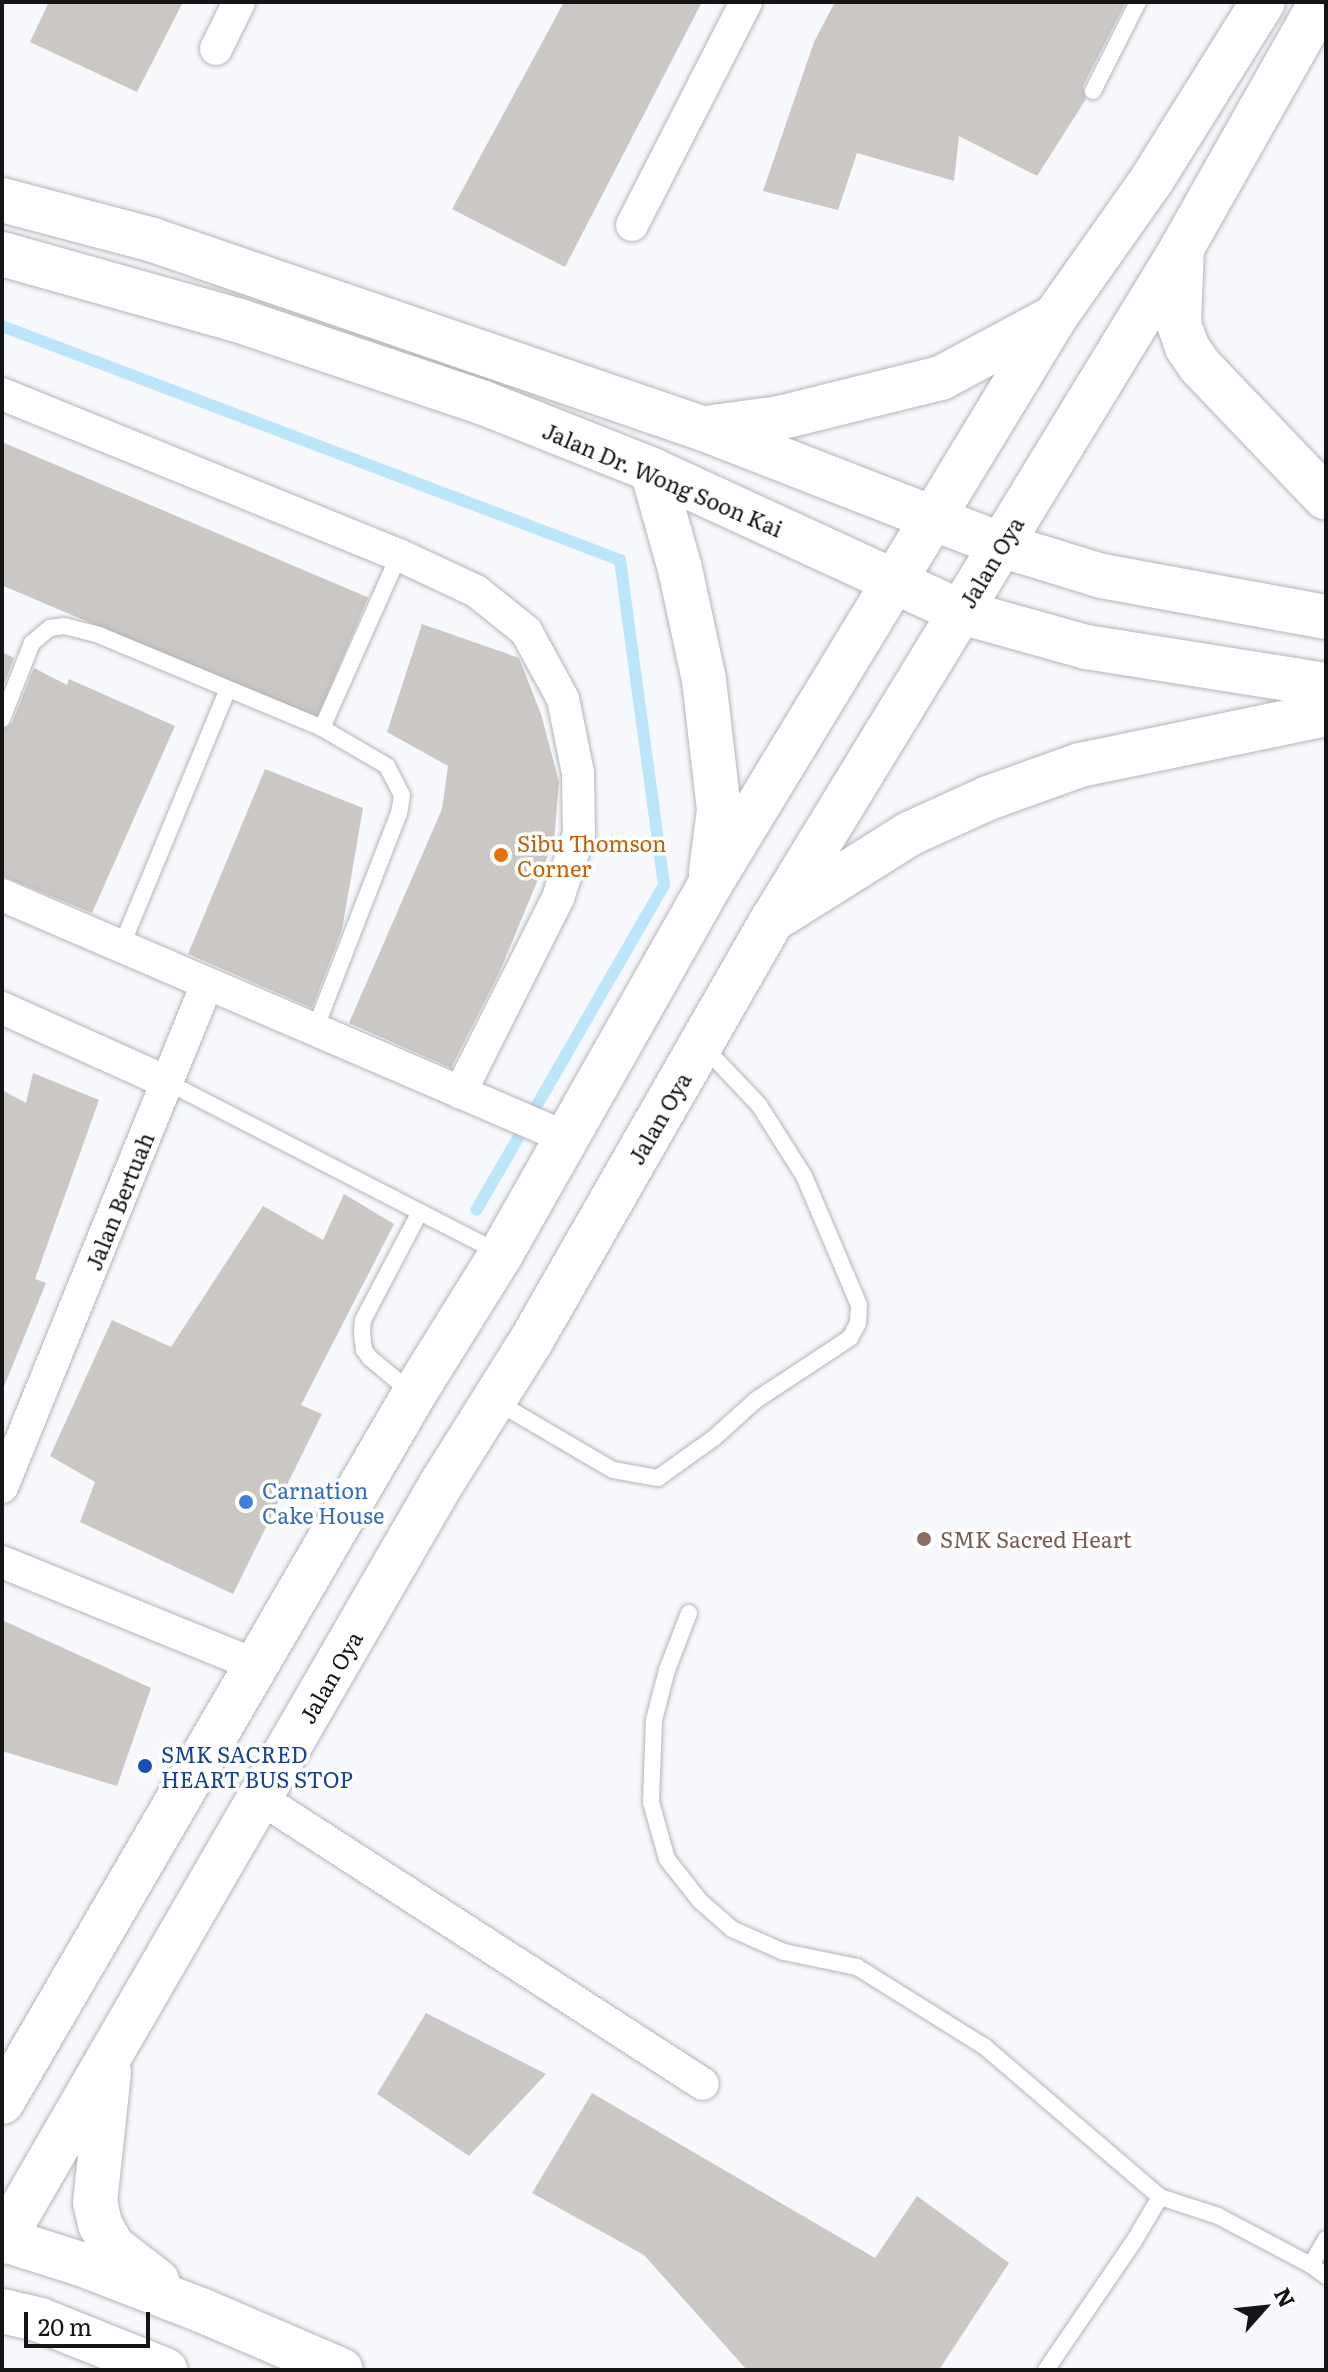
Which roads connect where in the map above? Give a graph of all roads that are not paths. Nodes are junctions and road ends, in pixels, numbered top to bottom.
1 (239, 2) edge
2 (746, 2) edge
3 (1138, 2) edge
4 (1263, 2) edge
5 (1321, 2) edge
6 (216, 49) dead end
7 (1093, 91) dead end
8 (2, 200) edge
9 (632, 225) dead end
10 (1182, 248) junction
11 (2, 254) edge
12 (1055, 317) junction
13 (2, 394) edge
14 (704, 429) junction
15 (652, 470) junction
16 (1326, 498) edge
17 (933, 518) junction
18 (1001, 545) junction
19 (399, 555) junction
20 (894, 581) junction
21 (961, 612) junction
22 (1326, 617) edge
23 (1326, 685) edge
24 (227, 691) junction
25 (1326, 714) edge
26 (2, 719) edge
27 (322, 728) junction
28 (709, 886) junction
29 (2, 895) edge
30 (773, 919) junction
31 (121, 947) junction
32 (207, 984) junction
33 (2, 1008) edge
34 (315, 1030) junction
35 (701, 1044) junction
36 (167, 1082) junction
37 (460, 1093) junction
38 (553, 1132) junction
39 (420, 1212) junction
40 (501, 1254) junction
41 (414, 1394) junction
42 (494, 1400) junction
43 (2, 1487) edge
44 (2, 1562) edge
45 (689, 1613) dead end
46 (258, 1666) junction
47 (260, 1798) junction
48 (110, 2058) junction
49 (703, 2084) dead end
50 (2, 2102) edge
51 (1160, 2197) junction
52 (1326, 2239) edge
53 (3, 2240) edge
54 (1311, 2265) junction
55 (1326, 2276) edge
56 (201, 2310) junction
57 (2, 2311) edge
58 (145, 2367) edge
59 (341, 2370) edge
60 (1046, 2370) edge

1 - 6 street
2 - 9 street
3 - 7 lane
4 - 12 main road
5 - 10 main road, Jalan Oya
8 - 14 main road
10 - 16 main road
10 - 18 main road, Jalan Oya
11 - 15 main road, Jalan Dr. Wong Soon Kai
12 - 14 main road
12 - 17 main road
13 - 19 street
14 - 17 main road
15 - 20 main road, Jalan Dr. Wong Soon Kai
15 - 28 main road
17 - 18 main road
17 - 20 main road
18 - 21 main road, Jalan Oya
18 - 22 main road
19 - 27 lane
19 - 37 street
20 - 21 main road, Jalan Dr. Wong Soon Kai
20 - 28 main road
21 - 23 main road, Jalan Dr. Wong Soon Kai
21 - 30 main road, Jalan Oya
24 - 26 lane
24 - 27 lane
24 - 31 lane
25 - 30 main road
27 - 34 lane
28 - 38 main road
29 - 31 street
30 - 35 main road, Jalan Oya
31 - 32 street
32 - 34 street
32 - 36 street, Jalan Bertuah
33 - 36 street
34 - 37 street
35 - 42 main road, Jalan Oya
35 - 42 lane
36 - 39 lane
36 - 43 street, Jalan Bertuah
37 - 38 street
38 - 40 main road
39 - 40 lane
39 - 41 lane
40 - 41 main road
41 - 46 main road
42 - 47 main road, Jalan Oya
44 - 46 street
45 - 51 lane
46 - 50 main road
47 - 48 main road, Jalan Oya
47 - 49 street
48 - 53 main road, Jalan Oya
48 - 56 main road
51 - 54 lane
51 - 60 lane
52 - 54 lane
53 - 56 main road, Jalan Oya
54 - 55 lane
56 - 59 main road, Jalan Oya
57 - 58 main road

